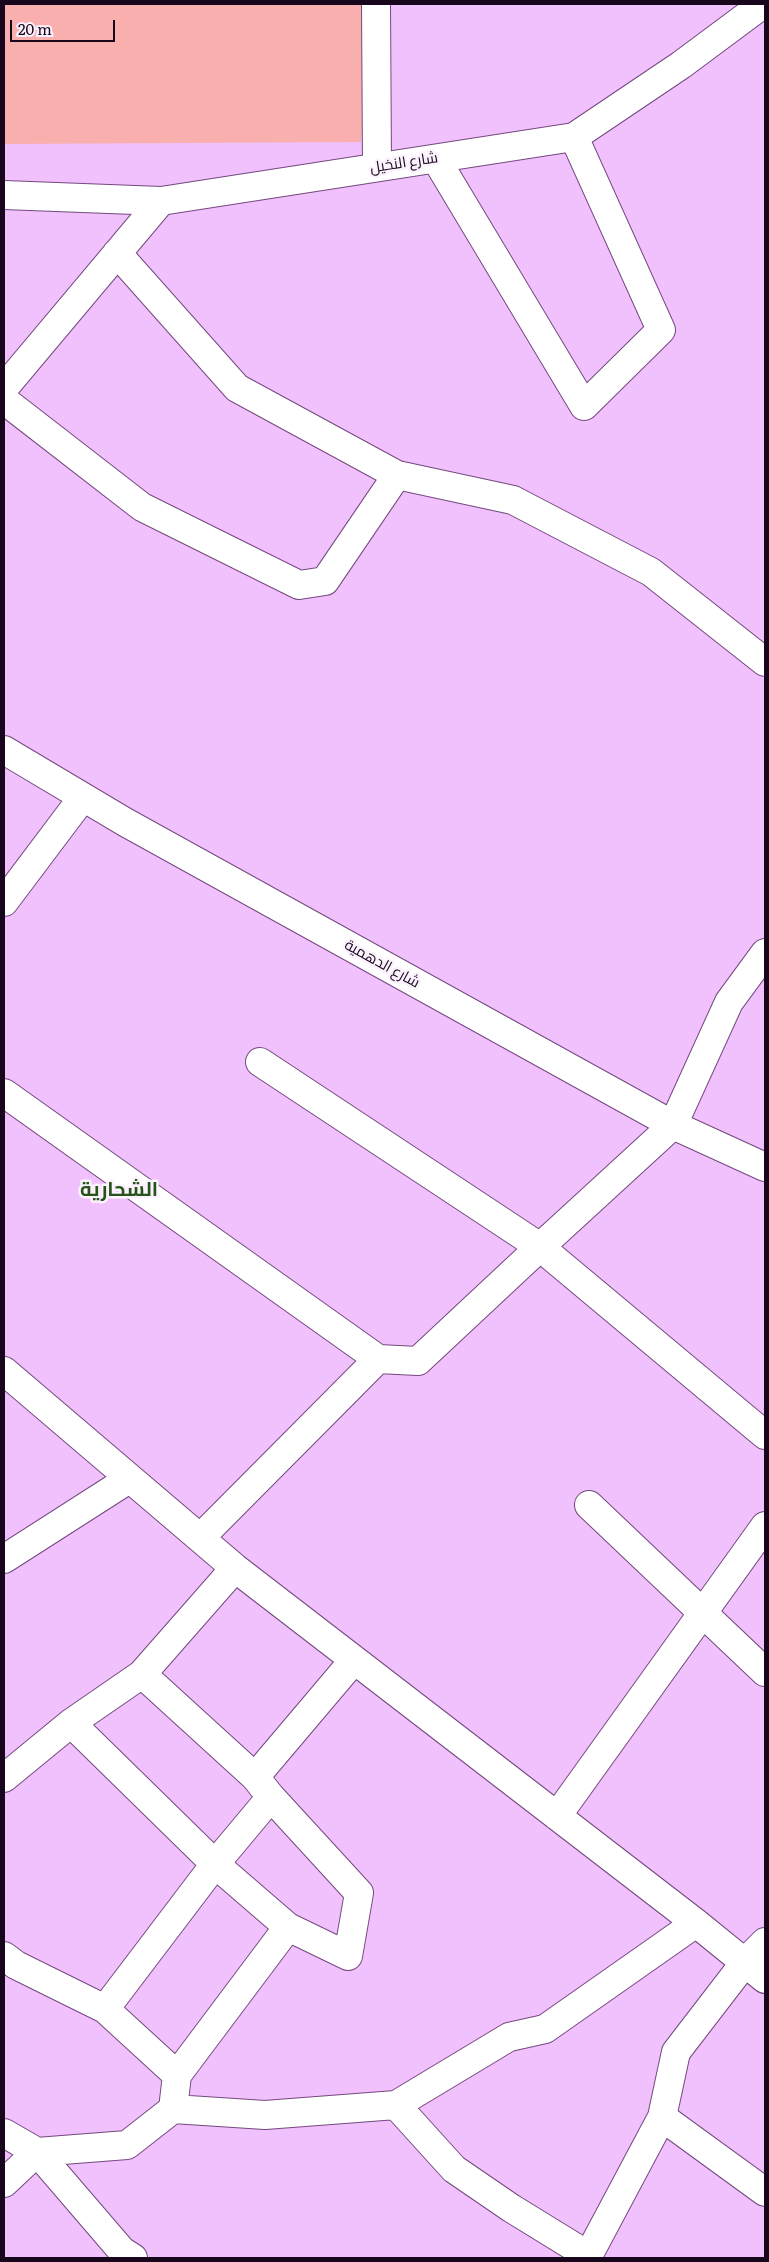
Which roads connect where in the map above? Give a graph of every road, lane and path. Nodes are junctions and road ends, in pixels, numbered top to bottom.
1 (376, 4) edge
2 (763, 4) edge
3 (574, 137) junction
4 (436, 159) junction
5 (377, 168) junction
6 (4, 195) edge
7 (160, 201) junction
8 (117, 253) junction
9 (4, 388) edge
10 (4, 400) edge
11 (397, 475) junction
12 (765, 662) edge
13 (4, 750) edge
14 (83, 796) junction
15 (4, 902) edge
16 (765, 953) edge
17 (260, 1062) dead end
18 (4, 1093) edge
19 (673, 1125) junction
20 (765, 1167) edge
21 (540, 1246) junction
22 (378, 1359) junction
23 (4, 1371) edge
24 (765, 1435) edge
25 (129, 1479) junction
26 (589, 1505) dead end
27 (765, 1526) edge
28 (200, 1538) junction
29 (4, 1559) edge
30 (235, 1568) junction
31 (702, 1613) junction
32 (354, 1660) junction
33 (765, 1672) edge
34 (142, 1674) junction
35 (71, 1723) junction
36 (5, 1775) edge
37 (263, 1787) junction
38 (558, 1816) junction
39 (215, 1864) junction
40 (696, 1923) junction
41 (288, 1927) junction
42 (765, 1942) edge
43 (4, 1956) edge
44 (756, 1970) edge
45 (105, 2009) junction
46 (177, 2075) junction
47 (396, 2105) junction
48 (174, 2109) junction
49 (662, 2117) junction
50 (4, 2133) edge
51 (37, 2152) junction
52 (4, 2184) edge
53 (765, 2192) edge
54 (588, 2257) edge
55 (133, 2258) edge

1 - 5 street
2 - 3 street, شارع النخيل
3 - 4 street, شارع النخيل
3 - 4 street
4 - 5 street, شارع النخيل
5 - 7 street, شارع النخيل
6 - 7 street, شارع النخيل
7 - 8 street
8 - 9 street
8 - 11 street
10 - 11 street
11 - 12 street
13 - 14 street, شارع الدهمية
14 - 15 street
14 - 19 street, شارع الدهمية
16 - 19 street
17 - 21 street
18 - 22 street
19 - 20 street, شارع الدهمية
19 - 21 street
21 - 22 street
21 - 24 street
22 - 28 street
23 - 25 street
25 - 28 street
25 - 29 street
26 - 31 street
27 - 31 street
28 - 30 street
30 - 32 street
30 - 34 street
31 - 33 street
31 - 38 street
32 - 37 street
32 - 38 street
34 - 35 street
34 - 37 street
35 - 36 street
35 - 39 street
37 - 39 street
37 - 41 street
38 - 40 street
39 - 41 street
39 - 45 street
40 - 44 street
40 - 47 street
41 - 46 street
42 - 44 street
43 - 45 street
44 - 49 street
45 - 46 street
46 - 48 street
47 - 48 street
47 - 54 street
48 - 51 street
49 - 53 street
49 - 54 street
50 - 51 street
51 - 52 street
51 - 55 street

